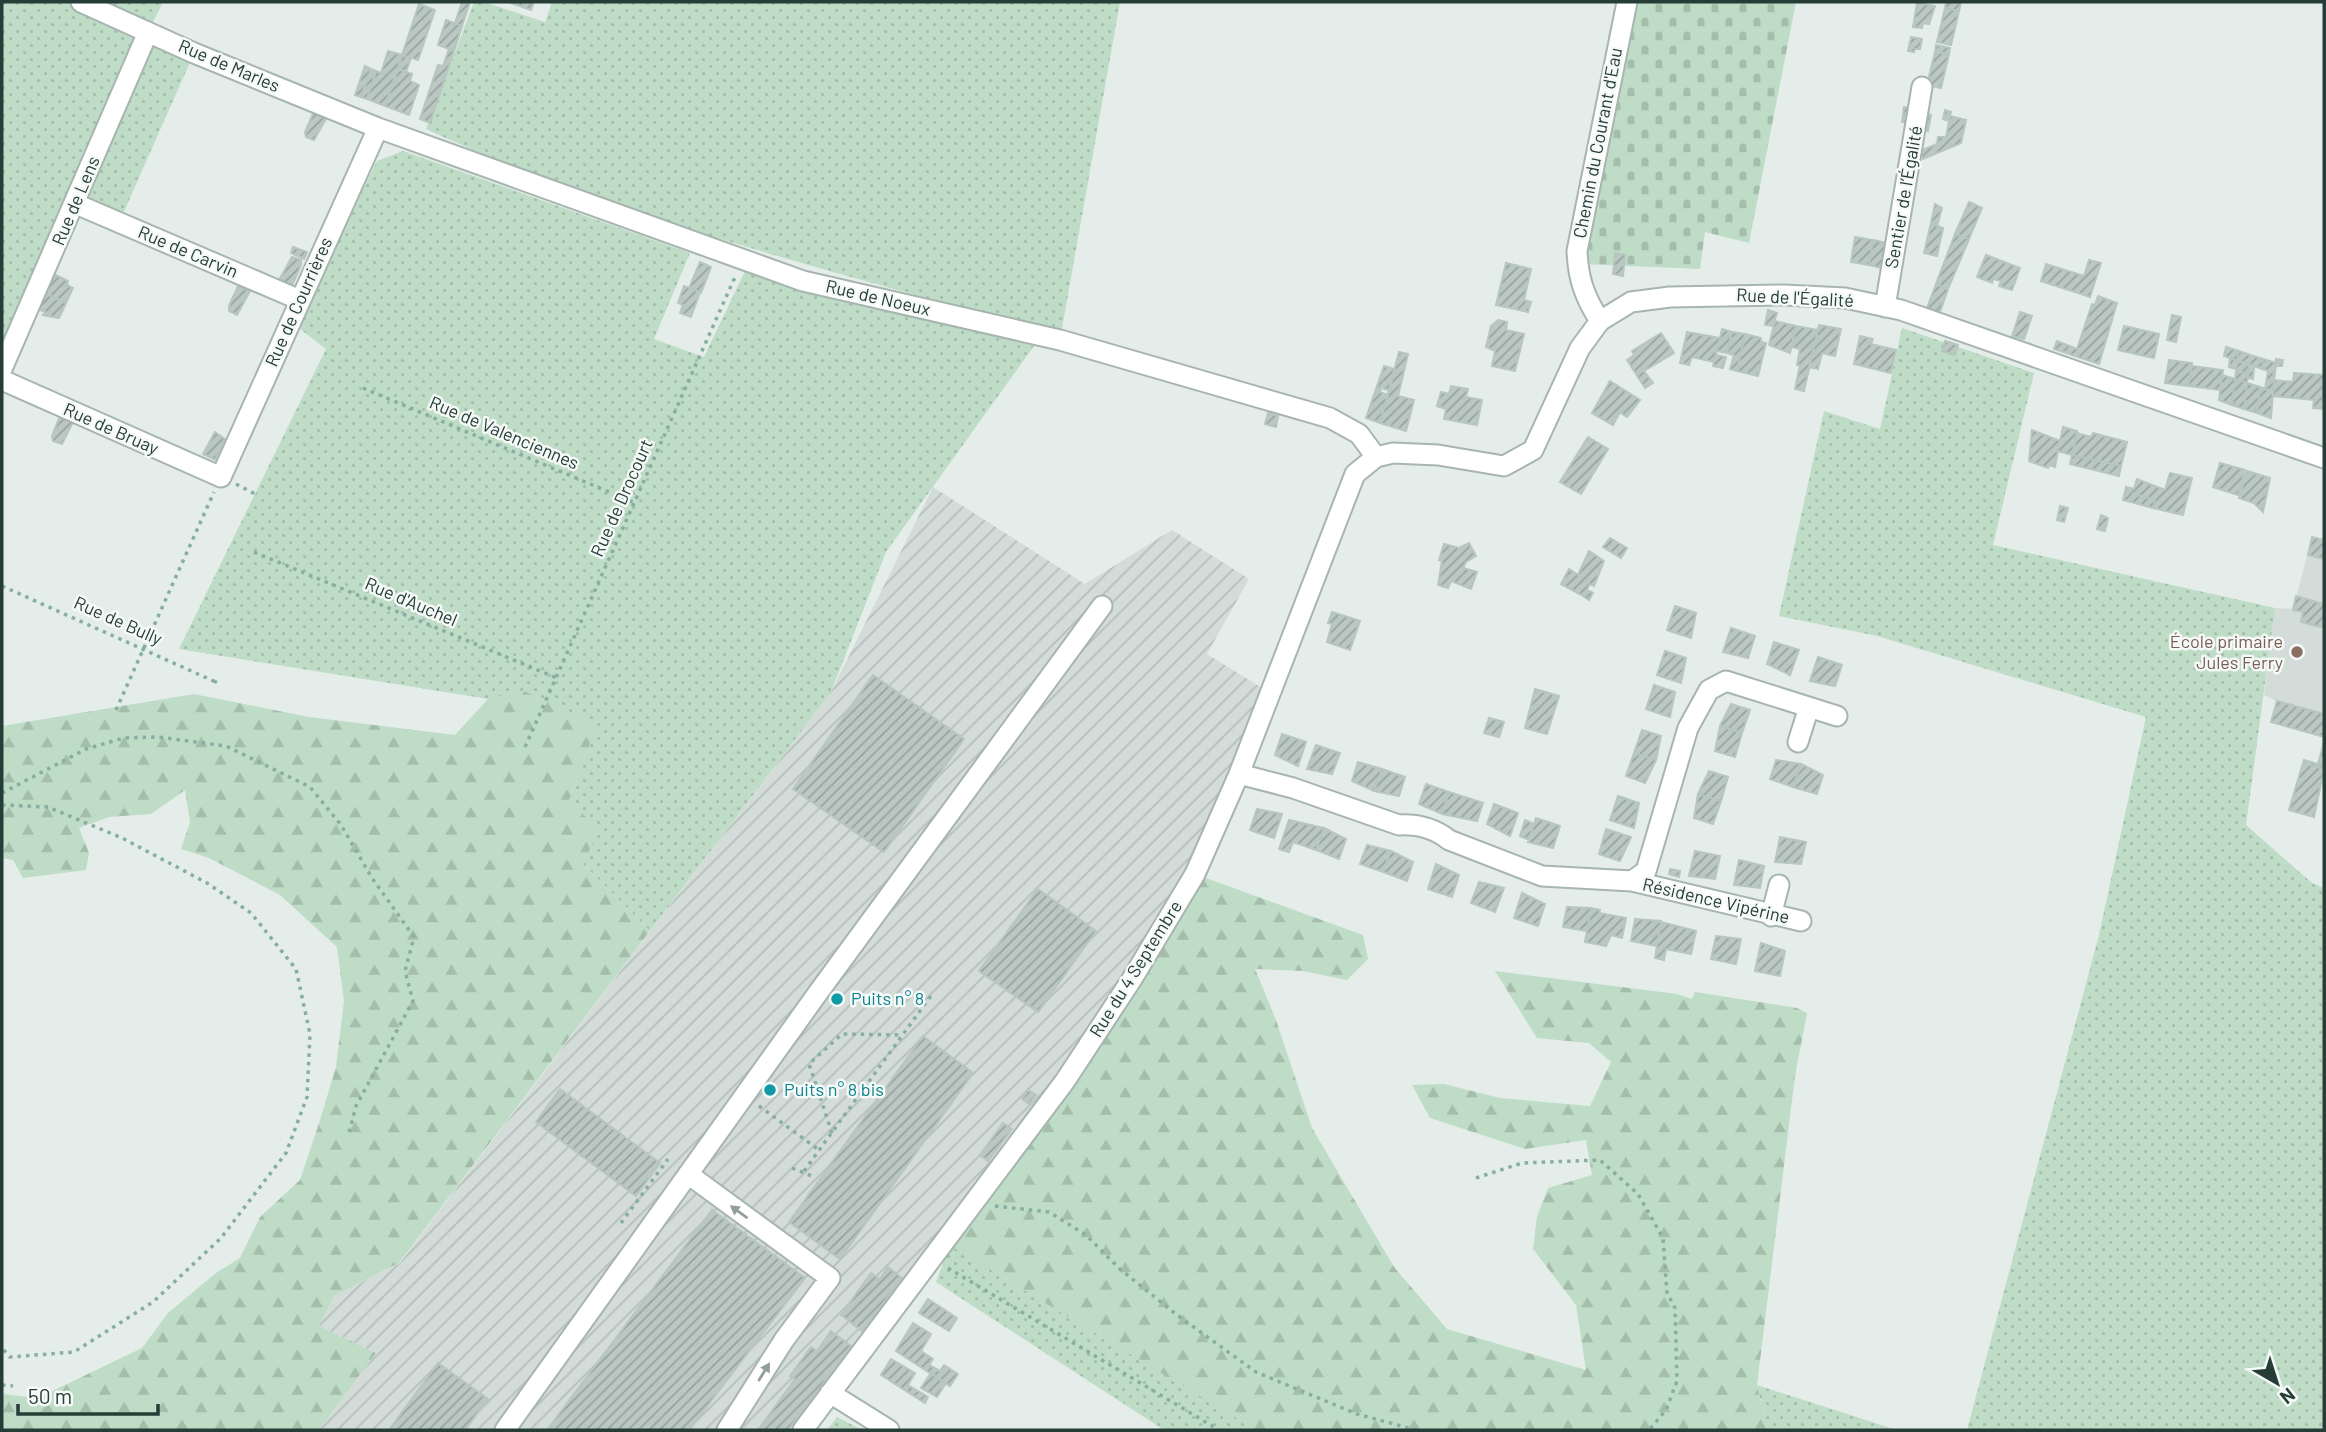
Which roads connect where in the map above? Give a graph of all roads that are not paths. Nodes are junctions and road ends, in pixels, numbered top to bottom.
1 (81, 2) edge
2 (1627, 2) edge
3 (148, 32) junction
4 (1922, 87) dead end
5 (378, 128) junction
6 (76, 204) junction
7 (300, 300) junction
8 (1885, 307) junction
9 (1600, 321) junction
10 (2, 369) edge
11 (2, 380) edge
12 (1376, 457) junction
13 (2323, 458) edge
14 (221, 477) joint
15 (1102, 606) dead end
16 (1809, 707) junction
17 (1837, 716) dead end
18 (1798, 742) dead end
19 (1239, 774) junction
20 (1632, 881) junction
21 (1779, 886) dead end
22 (1771, 916) junction
23 (1801, 921) dead end
24 (688, 1174) junction
25 (830, 1393) junction
26 (505, 1430) edge
27 (727, 1430) edge
28 (803, 1430) edge
29 (890, 1430) edge

1 - 3 street, Rue de Marles
2 - 9 street, Chemin du Courant d'Eau
3 - 5 street, Rue de Marles
3 - 6 street, Rue de Lens
4 - 8 street, Sentier de l’Égalité
5 - 7 street, Rue de Courrières
5 - 12 street, Rue de Noeux
6 - 7 street, Rue de Carvin
6 - 10 street, Rue de Lens
7 - 14 street, Rue de Courrières
8 - 9 street, Rue de l'Égalité
8 - 13 street, Rue de l'Égalité
9 - 12 street, Rue de l'Égalité
11 - 14 street, Rue de Bruay
12 - 19 street, Rue du 4 Septembre
15 - 24 street
16 - 17 street, Résidence Vipérine
16 - 18 street
16 - 20 street, Résidence Vipérine
19 - 20 street, Résidence Vipérine
19 - 25 street, Rue du 4 Septembre
20 - 22 street, Résidence Vipérine
21 - 22 street
22 - 23 street, Résidence Vipérine
24 - 26 street
27 -> 24 street
25 - 28 street, Rue du 4 Septembre
25 - 29 street

